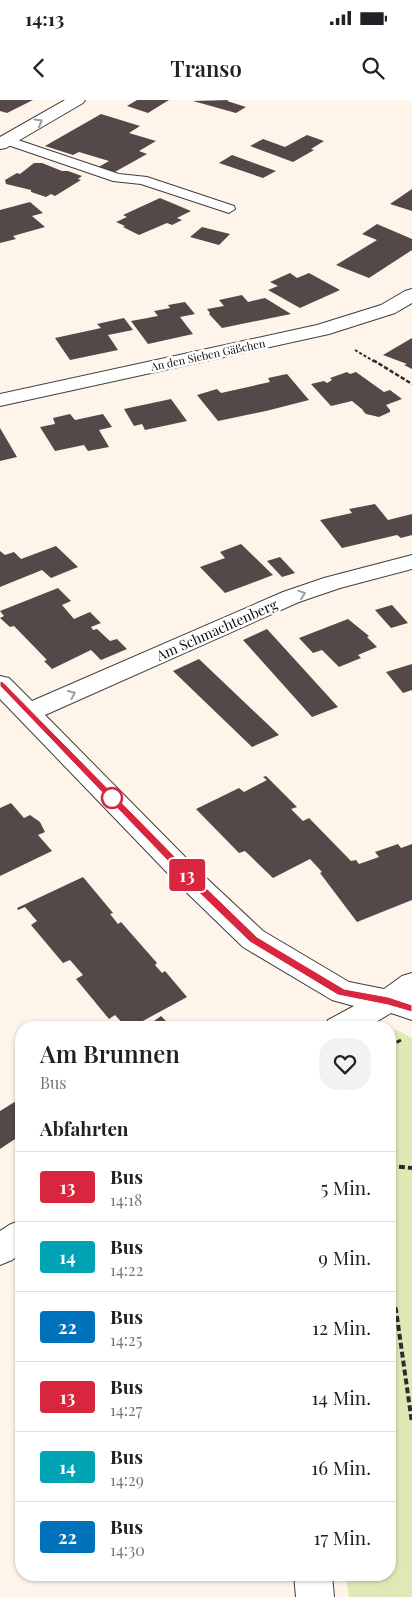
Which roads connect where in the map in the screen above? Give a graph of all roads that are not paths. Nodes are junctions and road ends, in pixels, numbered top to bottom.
1 (77, 100) edge
2 (3, 142) edge
3 (228, 208) dead end
4 (412, 295) edge
5 (0, 400) edge
6 (412, 562) edge
7 (0, 684) edge
8 (28, 713) junction
9 (412, 984) edge
10 (400, 1004) edge
11 (357, 1021) edge
12 (15, 1239) edge
13 (0, 1250) edge
14 (314, 1581) edge
15 (315, 1597) edge

2 -> 1 street
2 - 3 lane
4 - 5 street, An den Sieben Gäßchen
8 -> 6 street, Am Schmachtenberg
7 - 8 street
8 - 10 street
9 - 10 street
10 - 11 street
12 - 13 street
14 - 15 street

